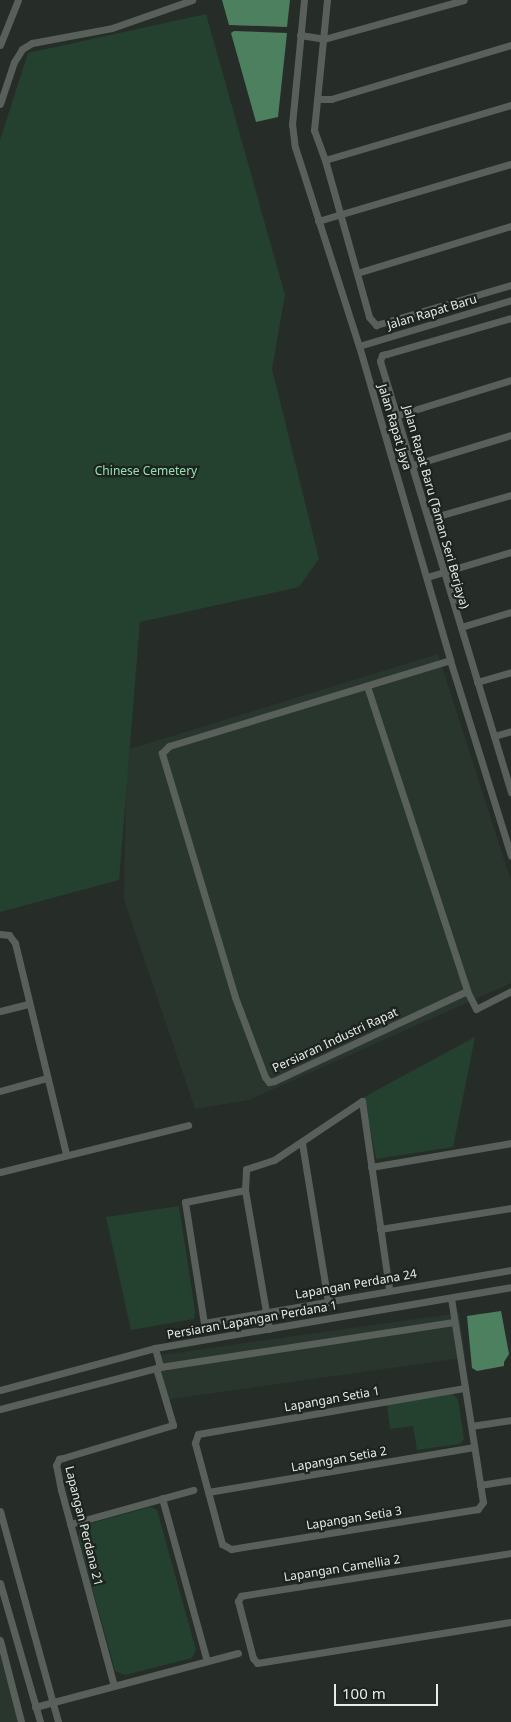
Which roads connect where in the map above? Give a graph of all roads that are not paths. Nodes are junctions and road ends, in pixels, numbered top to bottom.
1 (18, 0) edge
2 (192, 0) edge
3 (304, 0) edge
4 (327, 0) edge
5 (464, 0) edge
6 (300, 35) junction
7 (324, 39) junction
8 (0, 45) edge
9 (511, 45) edge
10 (317, 99) junction
11 (0, 104) edge
12 (511, 104) edge
13 (325, 160) junction
14 (511, 164) edge
15 (341, 215) junction
16 (318, 221) junction
17 (511, 226) edge
18 (357, 273) junction
19 (511, 285) edge
20 (511, 300) edge
21 (511, 318) edge
22 (358, 346) junction
23 (511, 380) edge
24 (398, 415) junction
25 (511, 435) edge
26 (413, 464) junction
27 (511, 495) edge
28 (428, 519) junction
29 (511, 552) edge
30 (443, 573) junction
31 (427, 577) junction
32 (511, 612) edge
33 (460, 627) junction
34 (450, 660) junction
35 (511, 672) edge
36 (477, 682) junction
37 (367, 686) junction
38 (511, 731) edge
39 (494, 736) junction
40 (511, 790) edge
41 (511, 856) edge
42 (0, 934) edge
43 (467, 991) junction
44 (511, 991) edge
45 (29, 1004) junction
46 (0, 1011) edge
47 (46, 1078) junction
48 (0, 1091) edge
49 (188, 1125) dead end
50 (302, 1143) junction
51 (511, 1143) edge
52 (66, 1154) junction
53 (372, 1167) junction
54 (0, 1172) edge
55 (245, 1190) junction
56 (511, 1208) edge
57 (380, 1229) junction
58 (511, 1270) edge
59 (511, 1287) edge
60 (389, 1289) junction
61 (451, 1298) junction
62 (328, 1302) junction
63 (264, 1311) junction
64 (454, 1322) junction
65 (269, 1329) junction
66 (154, 1348) junction
67 (158, 1367) junction
68 (465, 1388) junction
69 (0, 1390) edge
70 (0, 1410) edge
71 (511, 1420) edge
72 (471, 1426) junction
73 (474, 1447) junction
74 (511, 1480) edge
75 (480, 1485) junction
76 (193, 1490) dead end
77 (208, 1492) junction
78 (162, 1498) junction
79 (0, 1511) edge
80 (70, 1524) junction
81 (511, 1552) edge
82 (0, 1583) edge
83 (3, 1605) edge
84 (511, 1622) edge
85 (0, 1640) edge
86 (238, 1653) dead end
87 (207, 1661) junction
88 (114, 1686) junction
89 (53, 1702) junction
90 (35, 1707) junction
91 (21, 1722) edge
92 (40, 1722) edge
93 (58, 1722) edge

1 - 8 street
2 - 11 street
3 - 6 street, Jalan Rapat Jaya
4 - 7 street
5 - 7 street
6 - 7 street
6 - 16 street, Jalan Rapat Jaya
7 - 10 street
9 - 10 street
10 - 13 street
12 - 13 street
13 - 15 street
14 - 15 street
15 - 16 street
15 - 18 street
16 - 22 street, Jalan Rapat Jaya
17 - 18 street
18 - 19 street, Jalan Rapat Baru
20 - 22 street, Jalan Rapat Baru
21 - 24 street, Jalan Rapat Baru (Taman Seri Berjaya)
22 - 31 street, Jalan Rapat Jaya
23 - 24 street
24 - 26 street, Jalan Rapat Baru (Taman Seri Berjaya)
25 - 26 street
26 - 28 street, Jalan Rapat Baru (Taman Seri Berjaya)
27 - 28 street
28 - 30 street, Jalan Rapat Baru (Taman Seri Berjaya)
29 - 30 street
30 - 31 street
30 - 33 street, Jalan Rapat Baru (Taman Seri Berjaya)
31 - 34 street, Jalan Rapat Jaya
32 - 33 street
33 - 36 street, Jalan Rapat Baru (Taman Seri Berjaya)
34 - 37 street, Persiaran Industri Rapat
34 - 41 street, Jalan Rapat Jaya
35 - 36 street
36 - 39 street, Jalan Rapat Baru (Taman Seri Berjaya)
37 - 43 street
37 - 43 street, Persiaran Industri Rapat
38 - 39 street
39 - 40 street, Jalan Rapat Baru (Taman Seri Berjaya)
42 - 45 street
43 - 44 street
45 - 46 street
45 - 47 street
47 - 48 street
47 - 52 street
49 - 52 street
50 - 53 street
50 - 55 street
50 - 62 street
51 - 53 street
52 - 54 street
53 - 57 street
55 - 63 street
55 - 63 street, Lapangan Perdana 24
56 - 57 street
57 - 60 street
58 - 60 street, Lapangan Perdana 24
59 - 61 street, Persiaran Lapangan Perdana 1
60 - 62 street, Lapangan Perdana 24
61 - 64 street
61 - 65 street, Persiaran Lapangan Perdana 1
62 - 63 street, Lapangan Perdana 24
63 - 65 street
64 - 67 street
64 - 68 street
65 - 66 street, Persiaran Lapangan Perdana 1
66 - 67 street
66 - 69 street, Persiaran Lapangan Perdana 1
67 - 70 street
67 - 80 street, Lapangan Perdana 21
68 - 72 street
68 - 77 street, Lapangan Setia 1
71 - 72 street
72 - 73 street
73 - 75 street
73 - 77 street, Lapangan Setia 2
74 - 75 street
75 - 77 street, Lapangan Setia 3
76 - 78 street
78 - 80 street
78 - 87 street
79 - 89 street
80 - 88 street, Lapangan Perdana 21
81 - 84 street, Lapangan Camellia 2
82 - 83 street
83 - 90 street
85 - 91 street
86 - 87 street
87 - 88 street
88 - 89 street
89 - 90 street
89 - 93 street
90 - 92 street

